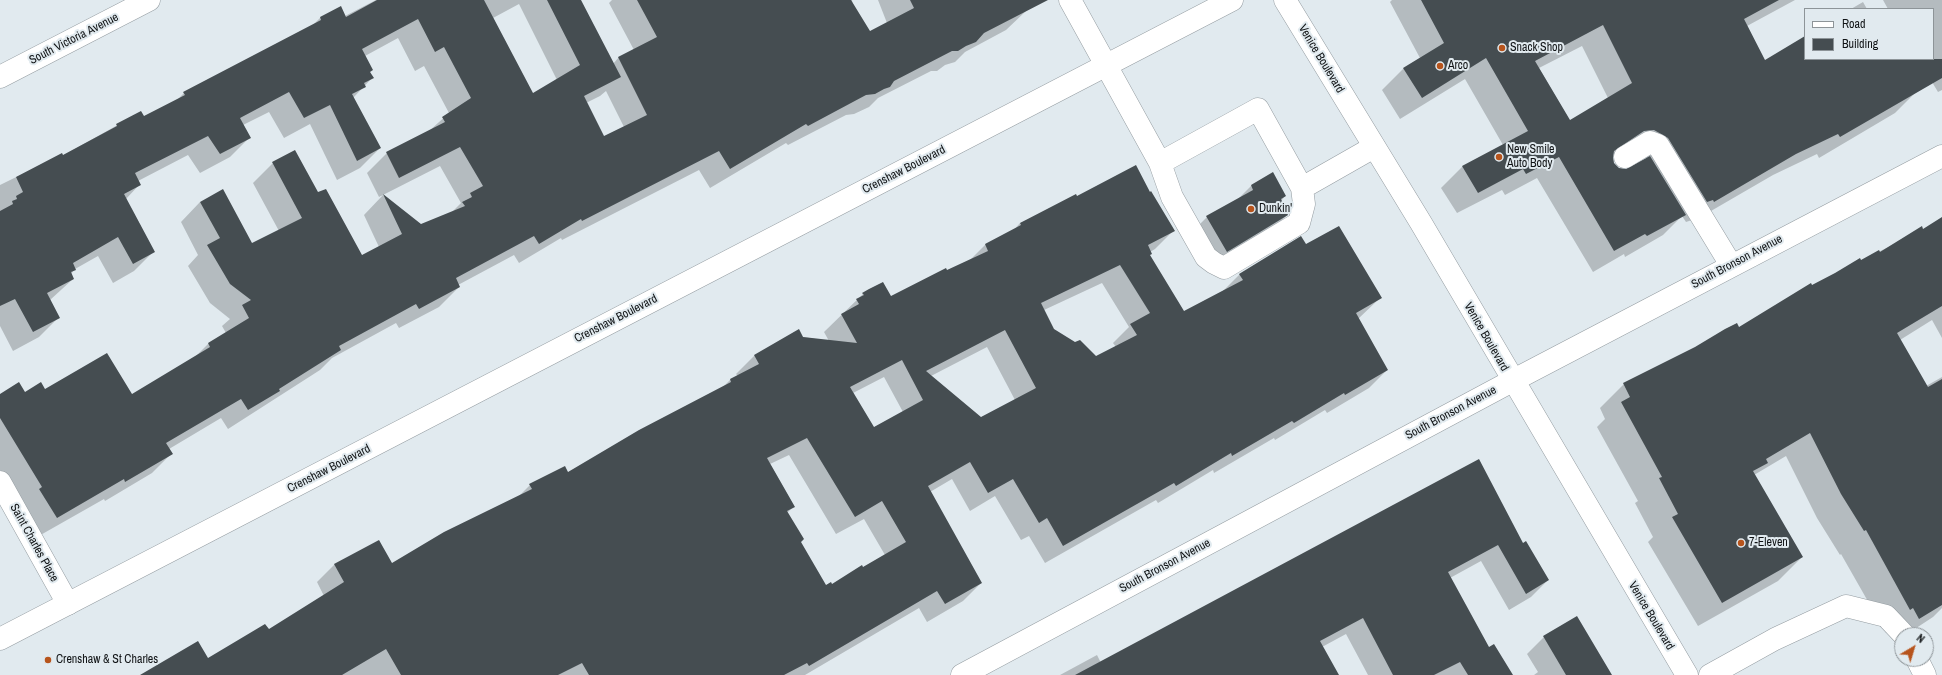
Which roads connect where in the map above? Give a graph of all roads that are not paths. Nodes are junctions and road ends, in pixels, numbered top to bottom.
1 (149, 0) edge
2 (1070, 0) edge
3 (1232, 0) edge
4 (1285, 0) edge
5 (1106, 66) junction
6 (0, 77) edge
7 (1374, 147) junction
8 (1942, 156) edge
9 (1625, 157) dead end
10 (1160, 163) junction
11 (1302, 188) junction
12 (1731, 265) junction
13 (1512, 381) junction
14 (0, 482) edge
15 (68, 604) junction
16 (1898, 627) edge
17 (0, 639) edge
18 (1942, 667) edge
19 (971, 673) edge
20 (1687, 675) edge
21 (1710, 675) edge
22 (1928, 675) edge

1 - 6 main road, South Victoria Avenue
2 - 5 main road
3 - 5 main road, Crenshaw Boulevard
4 - 7 main road, Venice Boulevard
5 - 10 main road
5 - 15 main road, Crenshaw Boulevard
7 - 11 main road
7 - 13 main road, Venice Boulevard
8 - 12 main road, South Bronson Avenue
9 - 12 main road
10 - 11 main road
10 - 11 main road
12 - 13 main road, South Bronson Avenue
13 - 19 main road, South Bronson Avenue
13 - 20 main road, Venice Boulevard
14 - 15 main road, Saint Charles Place
15 - 17 main road, Crenshaw Boulevard
16 - 21 main road
18 - 22 main road

